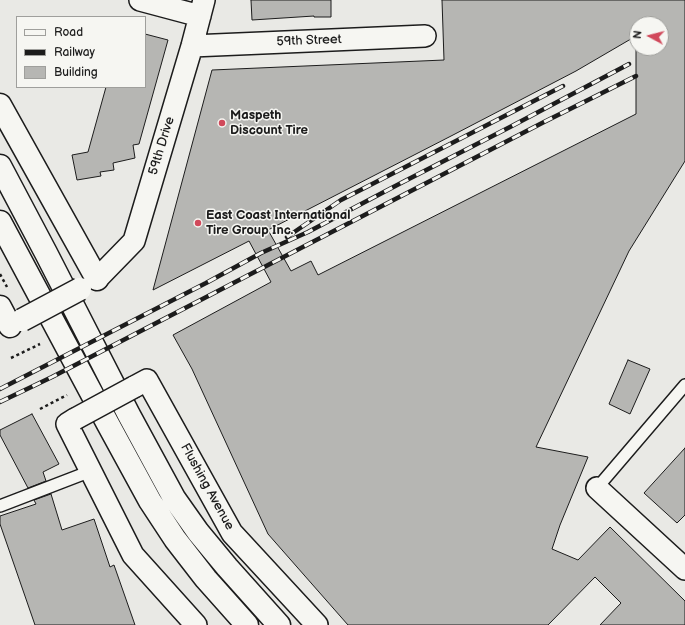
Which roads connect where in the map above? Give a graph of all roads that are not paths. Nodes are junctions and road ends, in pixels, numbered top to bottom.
1 (140, 0) edge
2 (202, 8) edge
3 (425, 36) dead end
4 (192, 46) junction
5 (0, 105) edge
6 (0, 166) edge
7 (0, 222) edge
8 (88, 284) junction
9 (10, 311) edge
10 (685, 384) edge
11 (91, 471) junction
12 (597, 488) joint
13 (0, 506) edge
14 (685, 569) edge
15 (196, 625) edge
16 (247, 625) edge
17 (279, 625) edge
18 (317, 625) edge

1 - 2 street
2 - 4 street, 59th Drive
3 - 4 street, 59th Street
4 - 8 street, 59th Drive
5 - 8 main road
6 - 17 main road, Flushing Avenue
7 - 16 main road
8 - 9 main road, bridge
10 - 12 lane
11 - 13 lane
11 - 15 street, Flushing Avenue
11 - 18 street, Flushing Avenue, bridge
12 - 14 street

